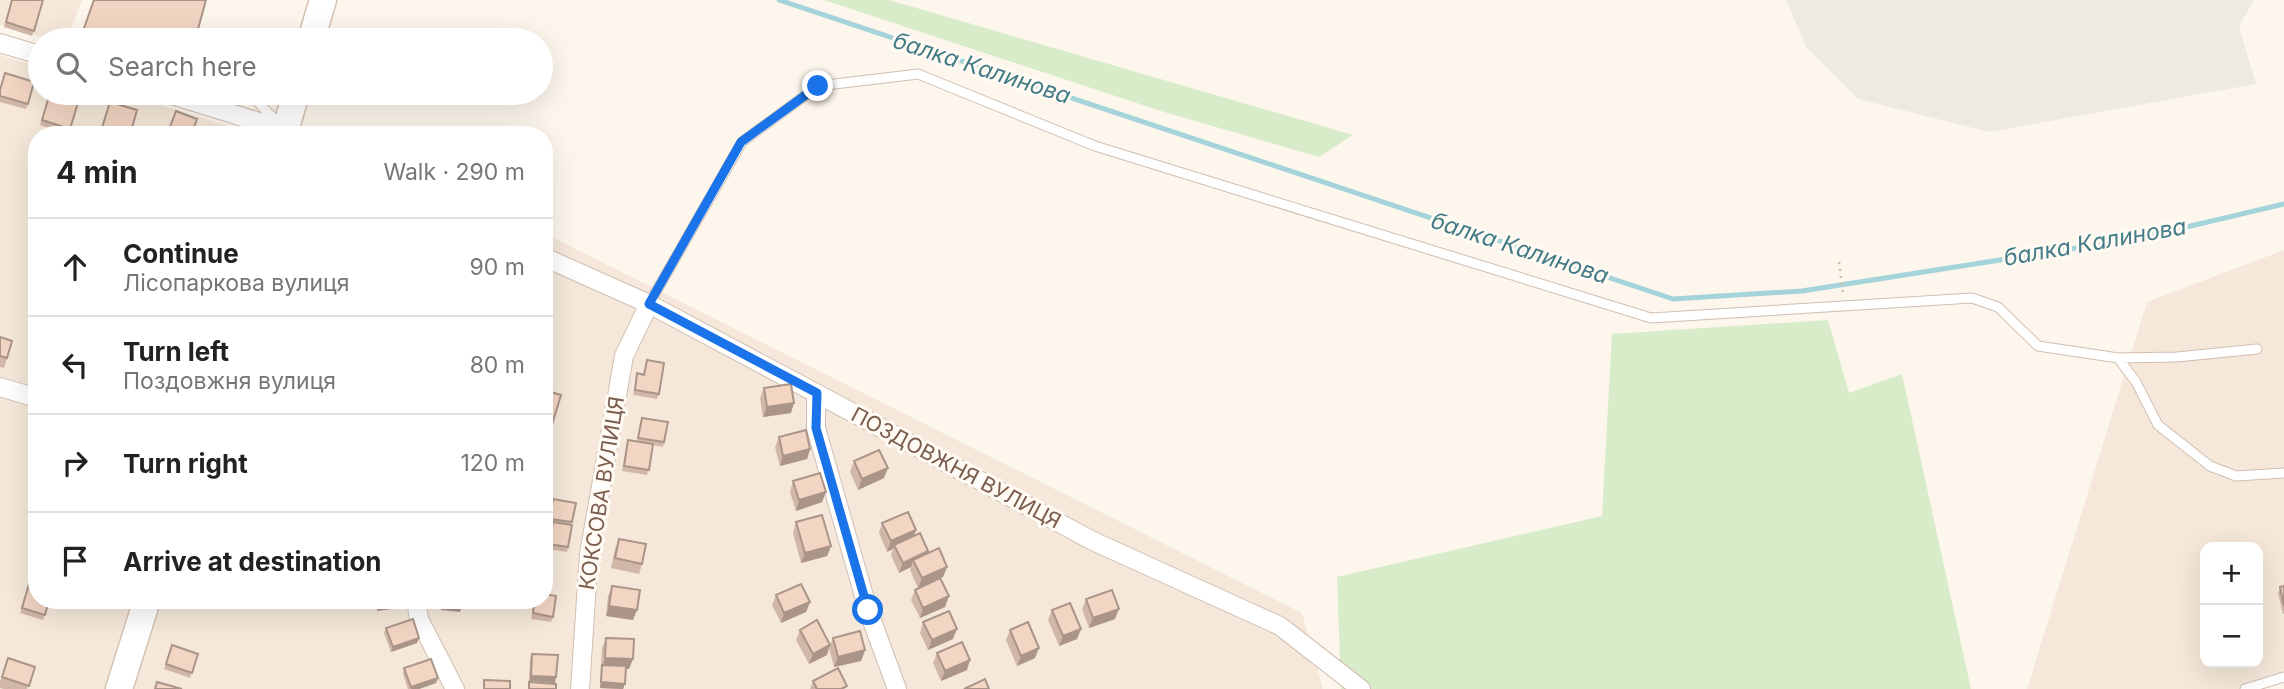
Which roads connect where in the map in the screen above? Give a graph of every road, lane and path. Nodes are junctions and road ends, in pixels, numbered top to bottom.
1 (323, 0) edge
2 (315, 28) edge
3 (1, 46) edge
4 (28, 52) edge
5 (202, 105) edge
6 (260, 105) edge
7 (293, 105) edge
8 (267, 126) edge
9 (279, 126) edge
10 (287, 126) edge
11 (553, 261) edge
12 (1839, 262) dead end
13 (1844, 302) dead end
14 (649, 304) junction
15 (2257, 349) dead end
16 (2118, 358) junction
17 (0, 387) edge
18 (817, 393) junction
19 (28, 395) edge
20 (2284, 473) edge
21 (144, 609) edge
22 (417, 609) edge
23 (2284, 677) edge
24 (120, 689) edge
25 (455, 689) edge
26 (580, 689) edge
27 (897, 689) edge
28 (1361, 689) edge
29 (2245, 689) edge

1 - 2 street
3 - 4 street
5 - 8 street
6 - 9 lane
7 - 10 street
11 - 14 street, ПОЗДОВЖНЯ ВУЛИЦЯ
12 - 13 path
14 - 16 lane
14 - 18 street, ПОЗДОВЖНЯ ВУЛИЦЯ
14 - 26 street, КОКСОВА ВУЛИЦЯ
15 - 16 lane
16 - 20 lane
17 - 19 street
18 - 27 street
18 - 28 street, ПОЗДОВЖНЯ ВУЛИЦЯ
21 - 24 street
22 - 25 street
23 - 29 lane

